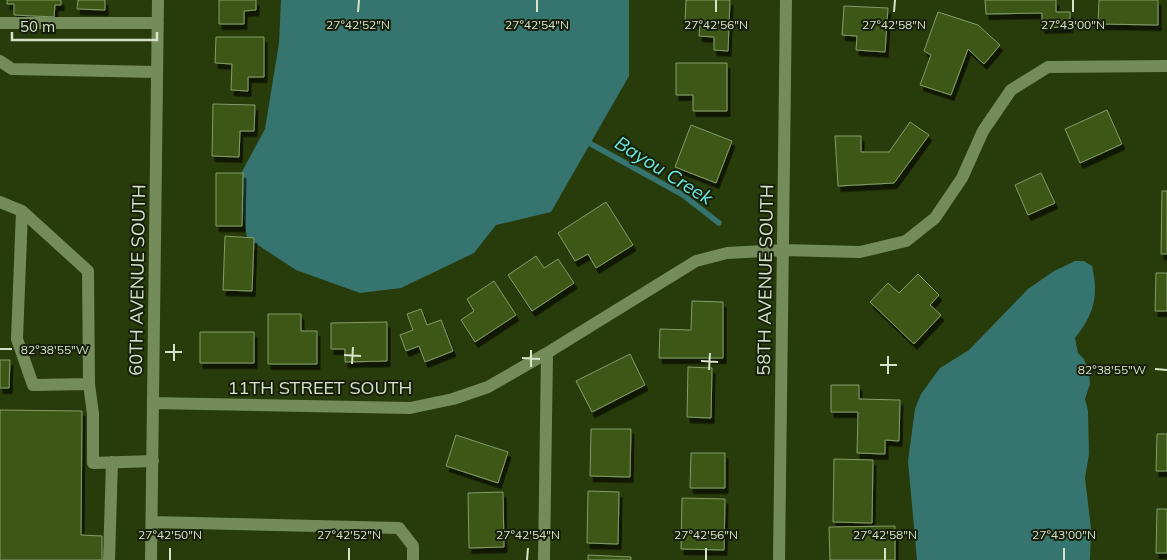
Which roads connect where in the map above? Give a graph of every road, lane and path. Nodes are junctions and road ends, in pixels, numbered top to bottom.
1 (158, 0) edge
2 (786, 0) edge
3 (0, 23) edge
4 (158, 23) junction
5 (0, 61) edge
6 (1167, 66) edge
7 (157, 72) junction
8 (0, 202) edge
9 (22, 211) junction
10 (783, 250) junction
11 (547, 353) junction
12 (89, 384) junction
13 (153, 403) junction
14 (153, 461) junction
15 (112, 462) junction
16 (152, 522) junction
17 (109, 560) edge
18 (152, 560) edge
19 (414, 560) edge
20 (544, 560) edge
21 (779, 560) edge

1 - 4 street, 60TH AVENUE SOUTH
2 - 10 street, 58TH AVENUE SOUTH
3 - 4 street
4 - 7 street, 60TH AVENUE SOUTH
5 - 7 street
6 - 10 street, 11TH STREET SOUTH
7 - 13 street, 60TH AVENUE SOUTH
8 - 9 street
9 - 12 street
9 - 12 street
10 - 11 street, 11TH STREET SOUTH
10 - 21 street, 58TH AVENUE SOUTH
11 - 13 street, 11TH STREET SOUTH
11 - 20 street
12 - 15 street
13 - 14 street, 60TH AVENUE SOUTH
14 - 15 street
14 - 16 street, 60TH AVENUE SOUTH
15 - 17 street
16 - 18 street, 60TH AVENUE SOUTH
16 - 19 street

